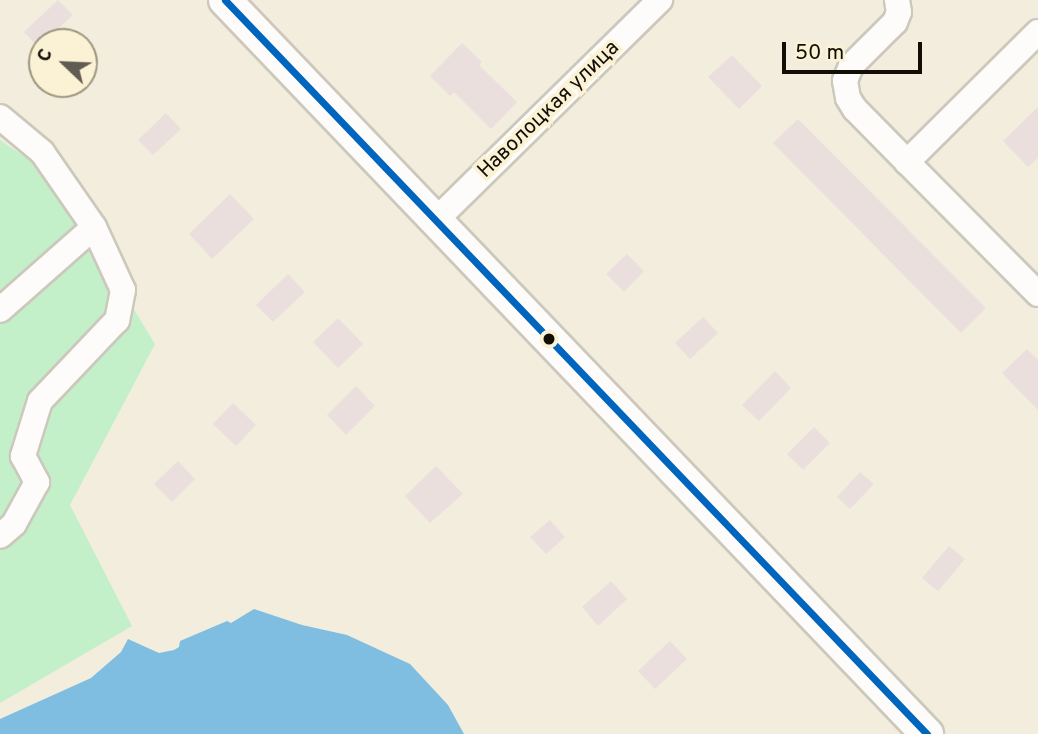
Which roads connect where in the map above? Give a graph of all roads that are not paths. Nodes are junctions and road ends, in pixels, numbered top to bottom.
1 (225, 0) edge
2 (660, 0) edge
3 (897, 0) edge
4 (1038, 33) edge
5 (0, 117) edge
6 (906, 162) junction
7 (437, 219) junction
8 (94, 227) junction
9 (1038, 294) edge
10 (0, 310) edge
11 (0, 536) edge
12 (927, 734) edge

1 - 7 main road
2 - 7 street, Наволоцкая улица
3 - 6 street
4 - 6 street
5 - 8 street
6 - 9 street
7 - 12 main road
8 - 10 street
8 - 11 street

